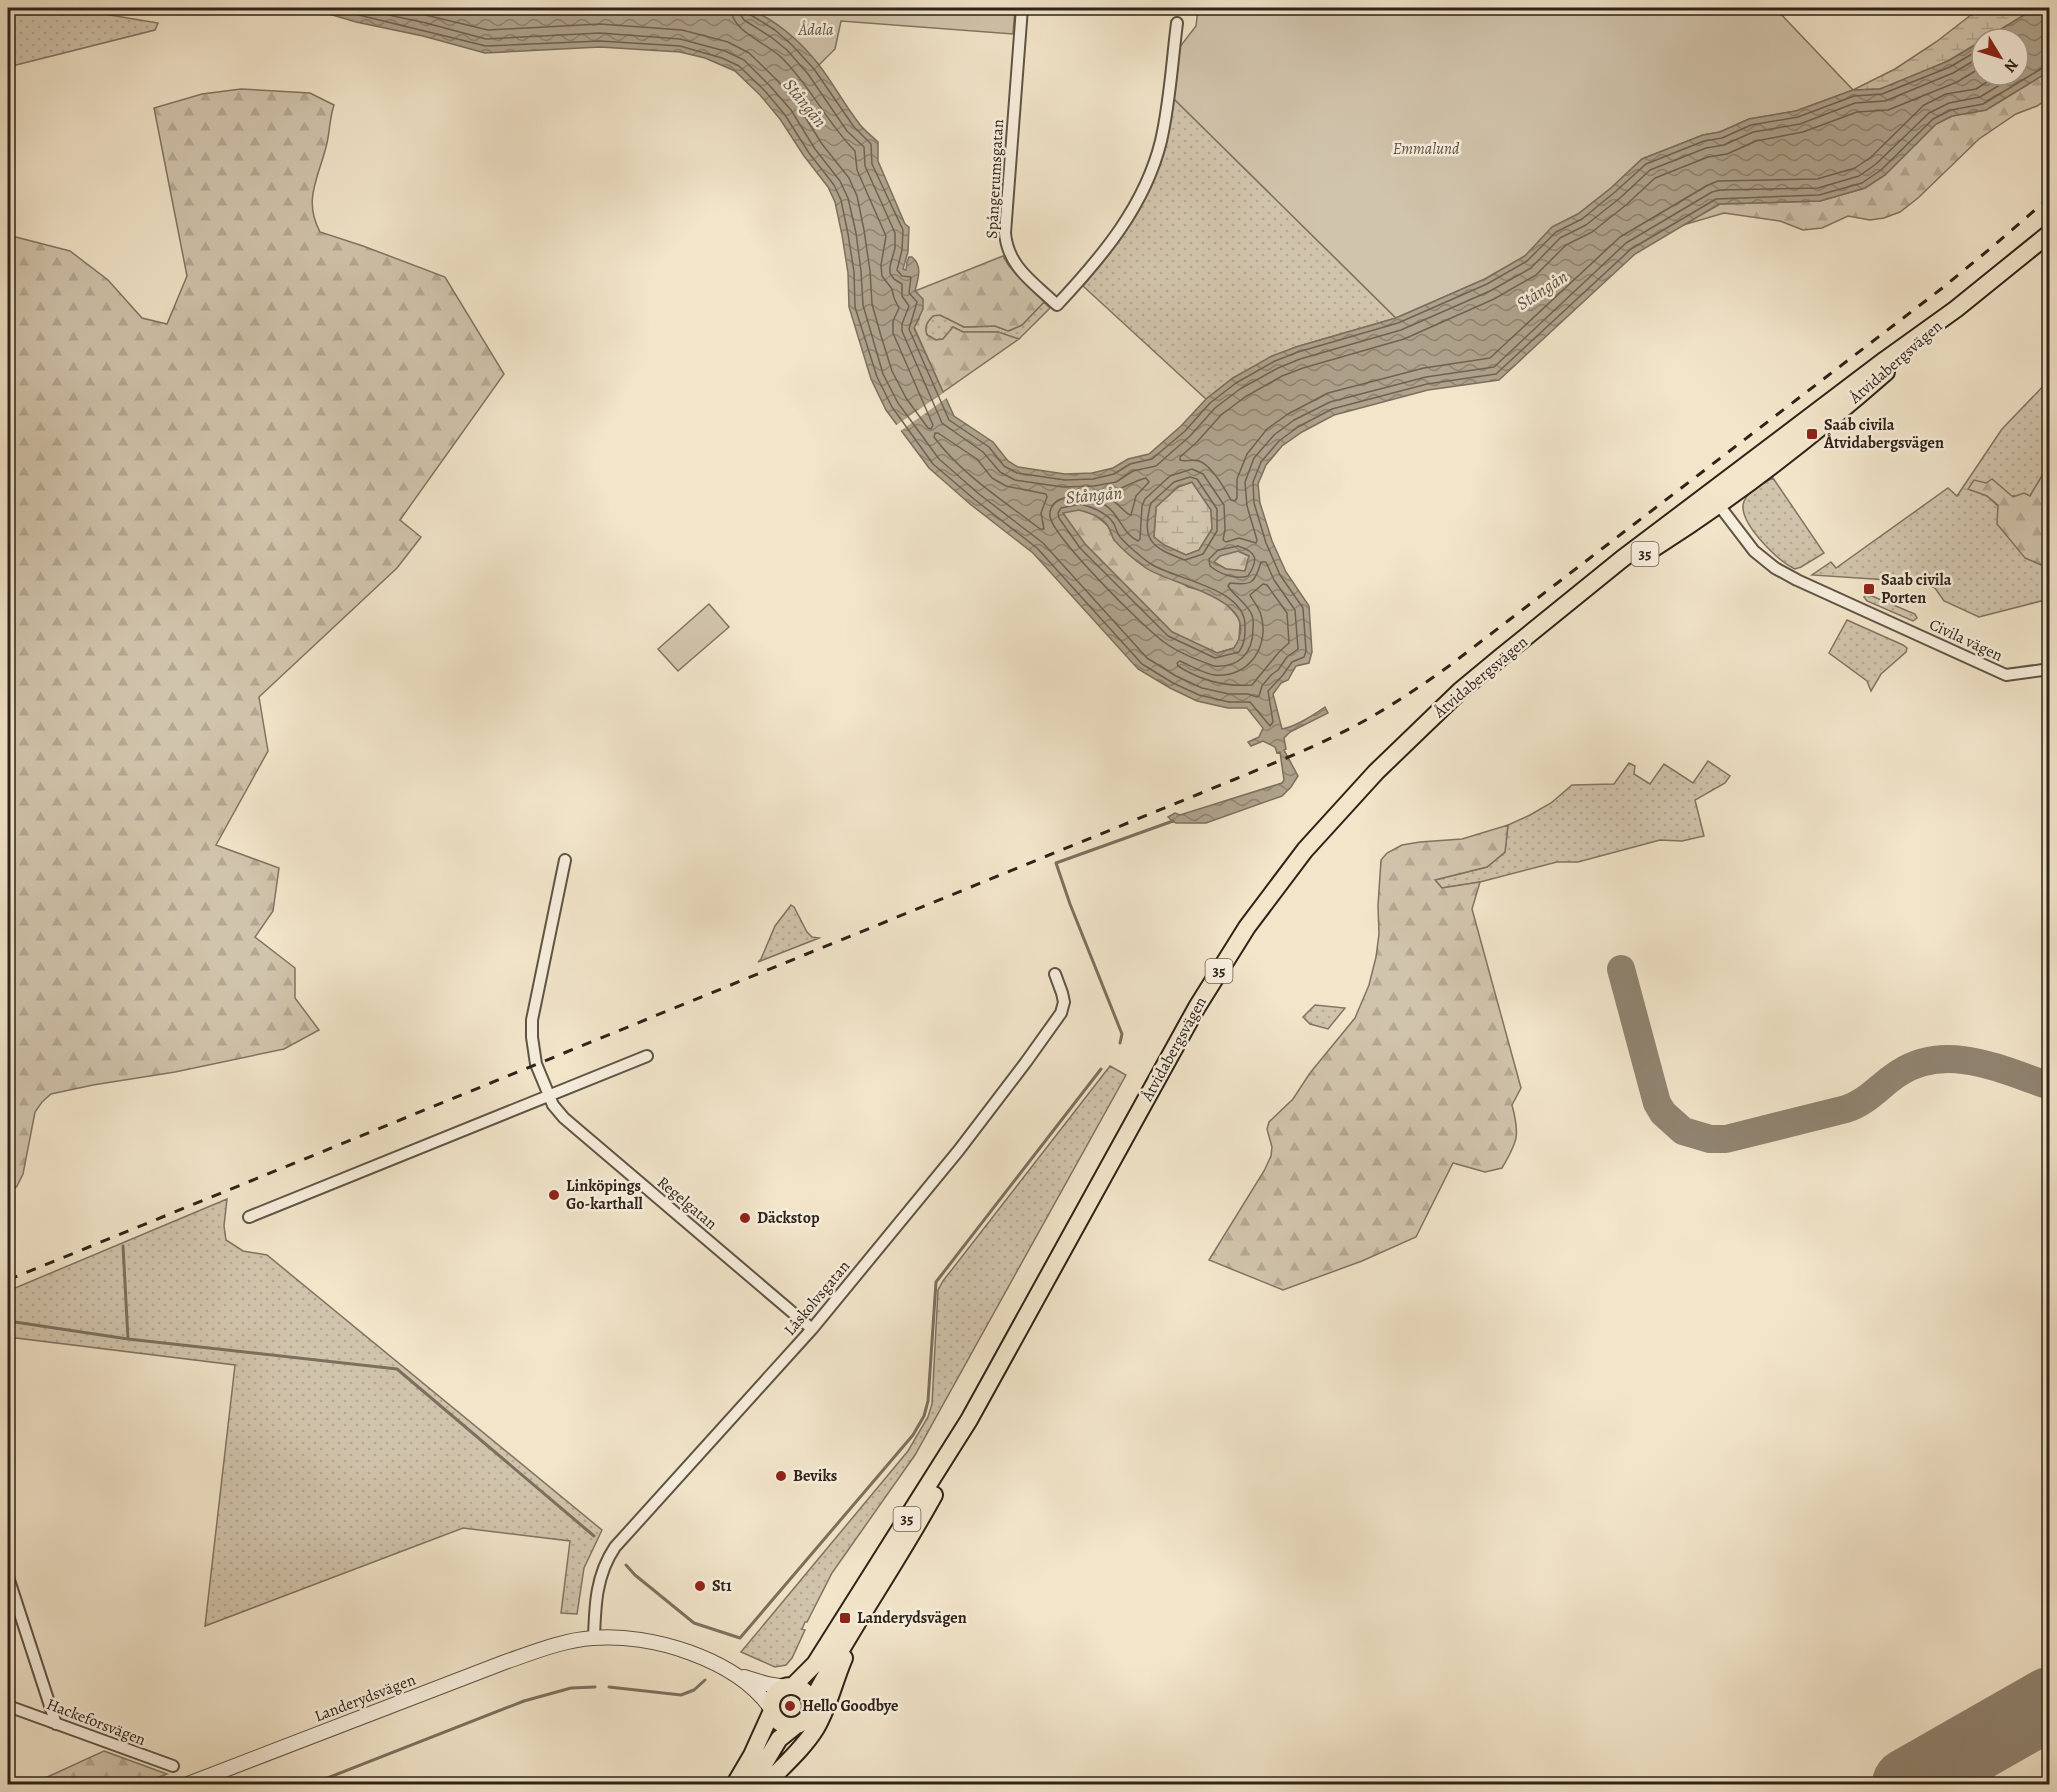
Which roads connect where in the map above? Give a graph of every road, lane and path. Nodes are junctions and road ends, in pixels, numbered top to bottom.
1 (1022, 8) edge
2 (1177, 23) dead end
3 (2049, 233) edge
4 (1714, 499) junction
5 (2049, 669) edge
6 (565, 860) dead end
7 (1055, 974) dead end
8 (647, 1056) dead end
9 (549, 1096) junction
10 (249, 1217) dead end
11 (812, 1329) junction
12 (969, 1420) junction
13 (8, 1576) edge
14 (863, 1616) junction
15 (594, 1638) junction
16 (728, 1671) junction
17 (789, 1686) junction
18 (811, 1703) junction
19 (8, 1706) edge
20 (771, 1710) junction
21 (56, 1724) junction
22 (794, 1726) junction
23 (173, 1766) dead end
24 (188, 1785) edge
25 (735, 1785) edge
26 (752, 1785) edge
27 (766, 1785) edge

1 - 2 street, Spångerumsgatan
3 - 4 main road, Åtvidabergsvägen / 35
4 - 5 street, Civila vägen
4 - 12 main road, Åtvidabergsvägen / 35
6 - 9 street, Regelgatan
7 - 11 street, Låskolvsgatan
8 - 9 street
9 - 10 street
9 - 11 street, Regelgatan
11 - 15 street, Låskolvsgatan
12 - 14 main road, Åtvidabergsvägen / 35
12 - 17 main road, Åtvidabergsvägen / 35
13 - 21 street
14 - 18 main road, Åtvidabergsvägen / 35
14 - 27 main road, Åtvidabergsvägen / 35
15 - 16 street, Landerydsvägen
15 - 24 street, Landerydsvägen
16 - 17 street, Landerydsvägen
16 - 20 street, Landerydsvägen
17 - 18 main road
17 - 20 main road, 35
18 - 22 main road, 35
19 - 21 street, Hackeforsvägen
20 - 22 main road
20 - 25 main road, 35
21 - 23 street, Hackeforsvägen
22 - 26 main road, 35

